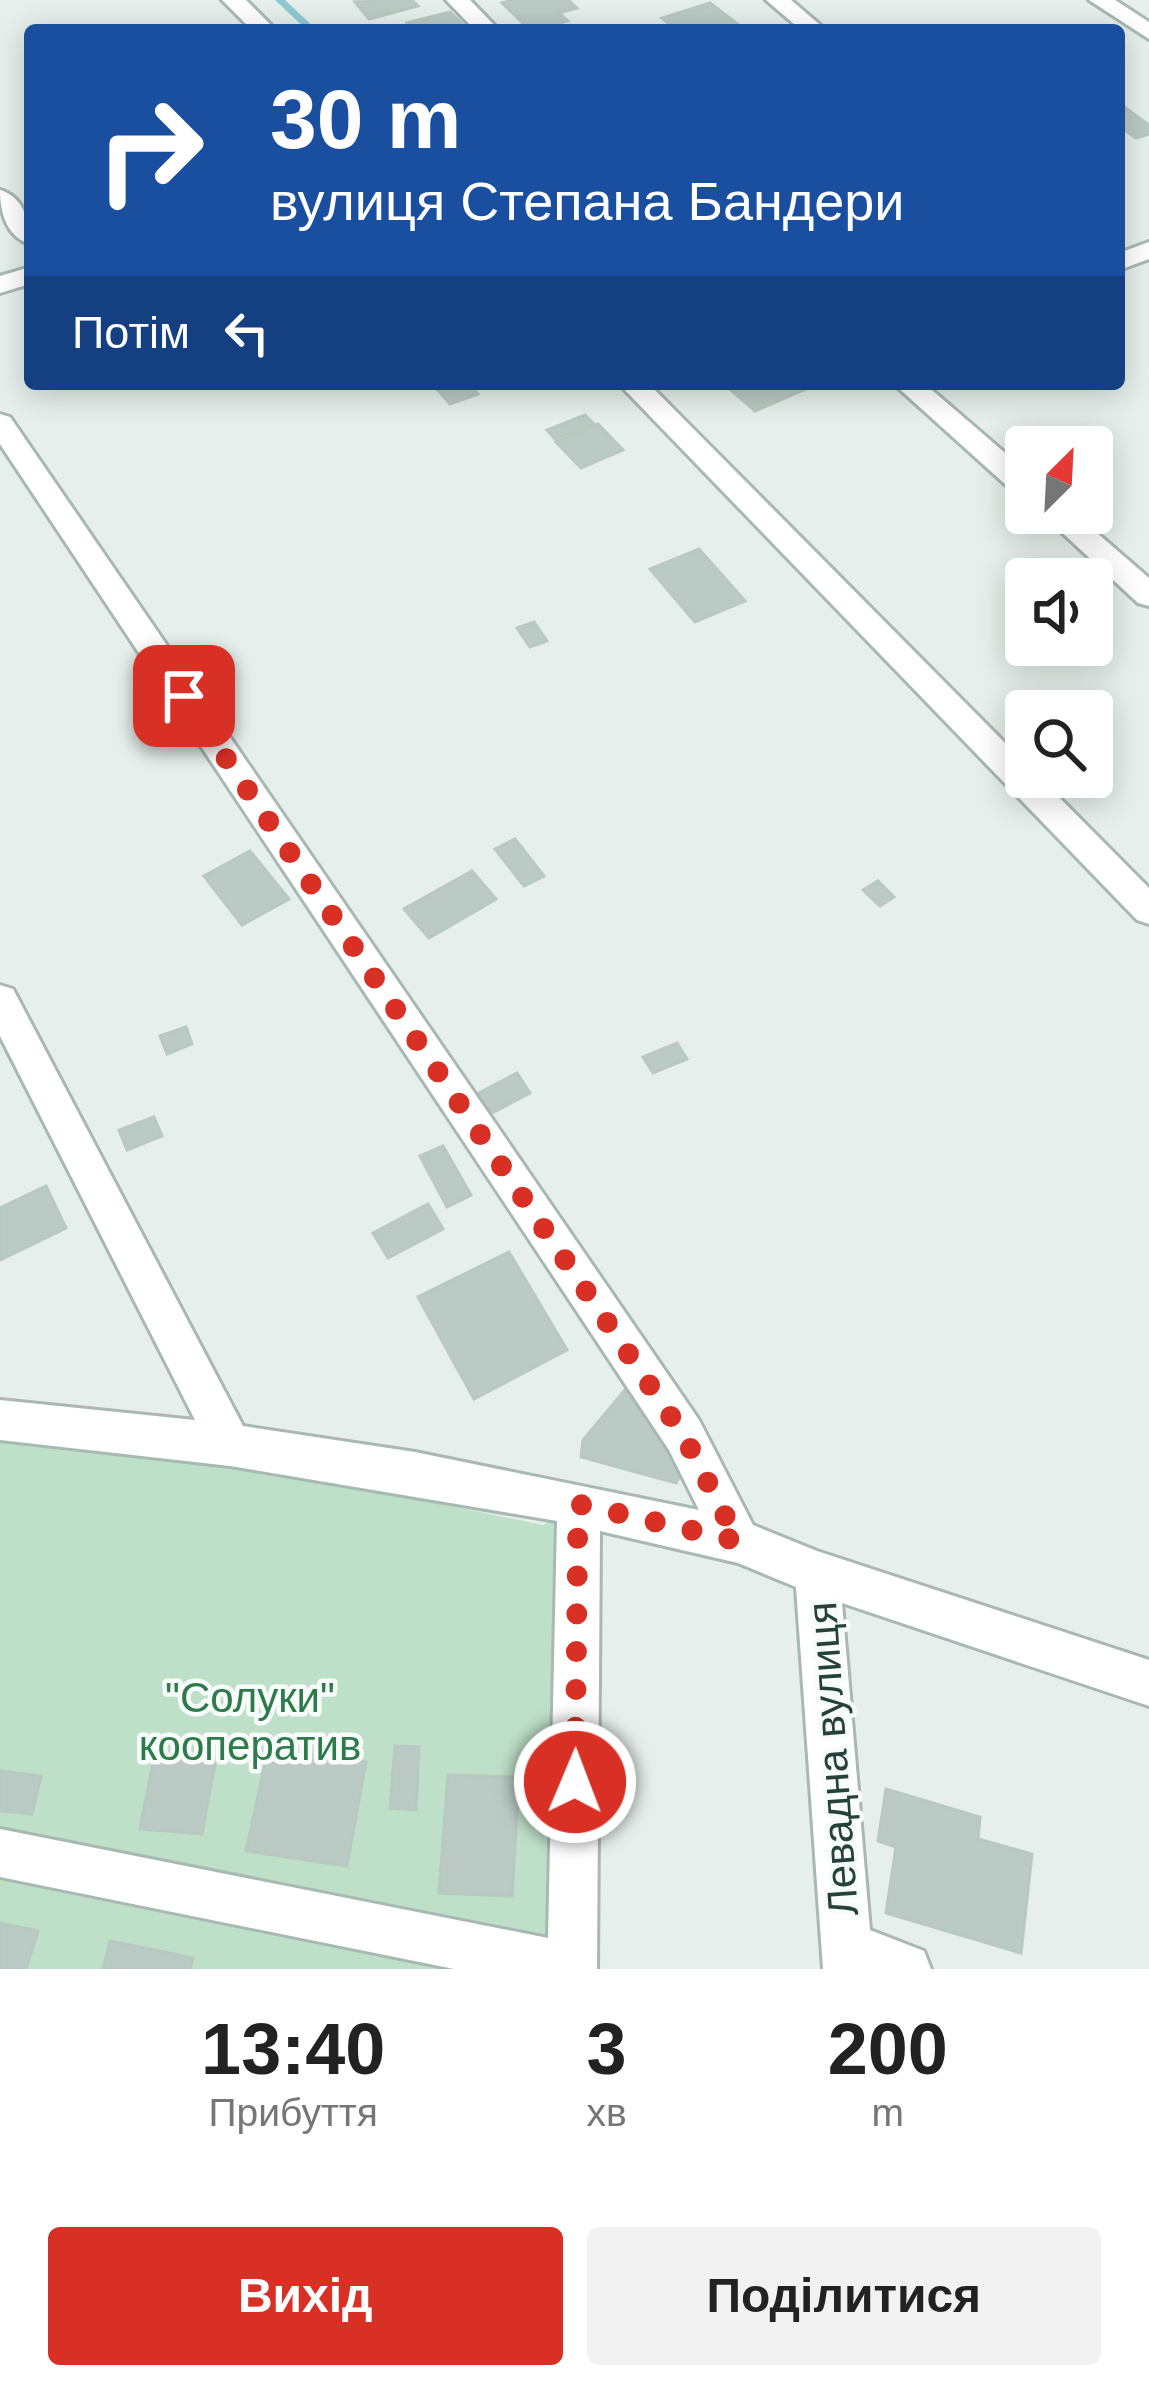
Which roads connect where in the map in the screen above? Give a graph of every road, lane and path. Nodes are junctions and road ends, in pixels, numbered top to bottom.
1 (233, 0) edge
2 (457, 0) edge
3 (776, 0) edge
4 (1100, 0) edge
5 (259, 24) edge
6 (482, 24) edge
7 (806, 24) edge
8 (1149, 34) edge
9 (0, 197) edge
10 (24, 228) edge
11 (639, 390) edge
12 (915, 390) edge
13 (0, 423) edge
14 (1005, 469) edge
15 (1080, 534) edge
16 (1149, 595) edge
17 (1149, 910) edge
18 (0, 1000) edge
19 (0, 1420) edge
20 (230, 1445) junction
21 (578, 1504) junction
22 (738, 1541) junction
23 (817, 1573) junction
24 (1149, 1683) edge
25 (0, 1853) edge
26 (847, 1957) edge
27 (572, 1968) edge
28 (907, 1969) edge

1 - 5 street
2 - 6 street
3 - 7 street
4 - 8 street
9 - 10 street
11 - 17 street
12 - 14 street
13 - 22 street
15 - 16 street
18 - 20 street
19 - 20 street
20 - 21 street
21 - 22 street
21 - 27 street
22 - 23 street
23 - 24 street
23 - 26 street, Левадна вулиця
25 - 27 street
26 - 28 street, Левадна вулиця

